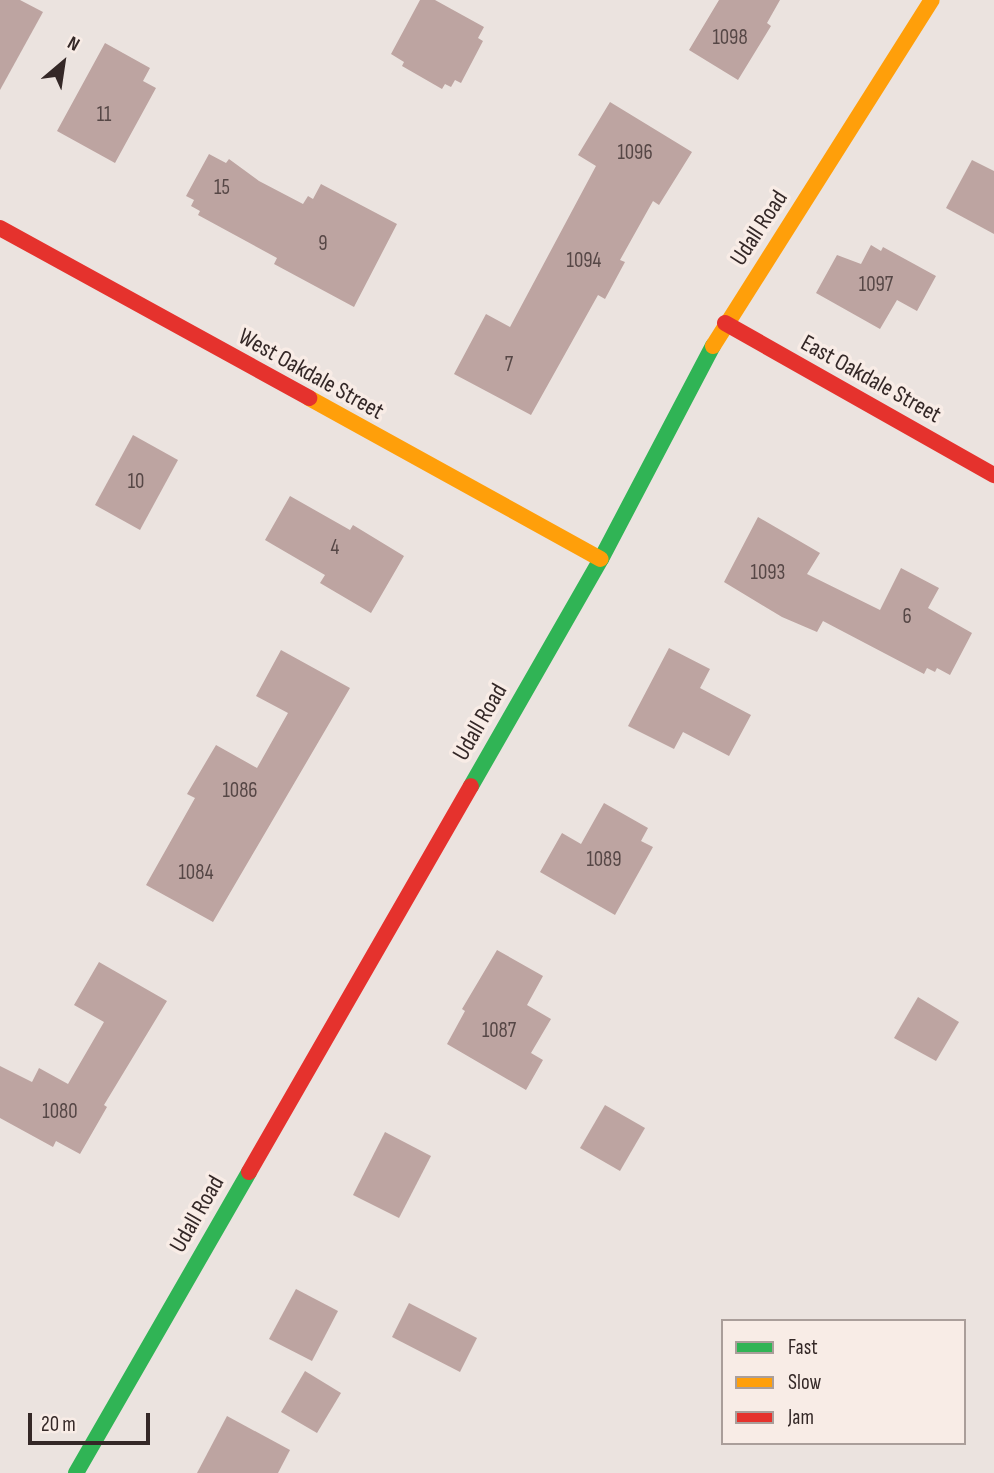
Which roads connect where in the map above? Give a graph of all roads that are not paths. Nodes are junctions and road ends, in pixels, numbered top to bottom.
1 (932, 0) edge
2 (0, 229) edge
3 (725, 323) junction
4 (994, 475) edge
5 (601, 559) junction
6 (76, 1473) edge

1 - 3 street, Udall Road
2 - 5 street, West Oakdale Street
3 - 4 street, East Oakdale Street
3 - 5 street, Udall Road
5 - 6 street, Udall Road

